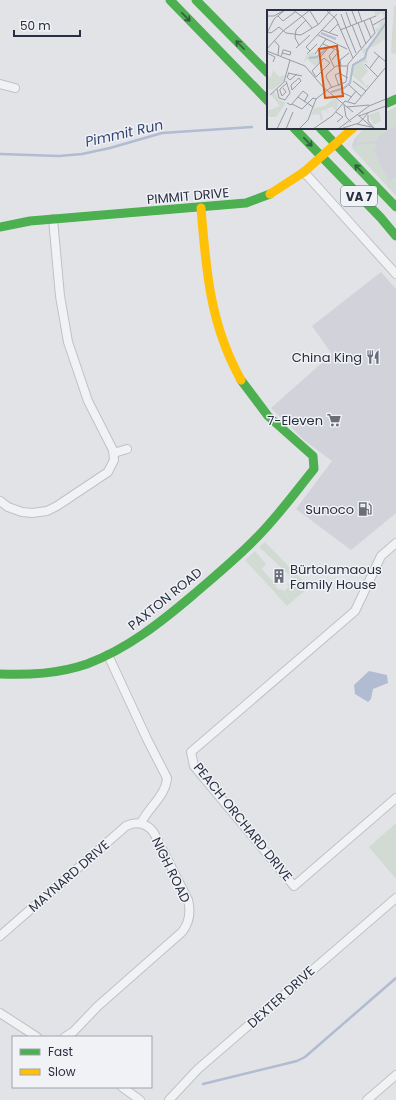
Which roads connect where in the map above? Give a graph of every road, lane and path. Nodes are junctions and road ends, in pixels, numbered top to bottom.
1 (170, 0) edge
2 (196, 0) edge
3 (267, 71) edge
4 (0, 84) edge
5 (15, 88) dead end
6 (396, 99) edge
7 (267, 100) edge
8 (386, 104) edge
9 (295, 129) edge
10 (321, 129) edge
11 (352, 129) edge
12 (335, 144) junction
13 (322, 156) junction
14 (304, 172) junction
15 (396, 207) edge
16 (201, 208) junction
17 (54, 219) junction
18 (0, 227) edge
19 (396, 236) edge
20 (396, 274) edge
21 (127, 450) dead end
22 (114, 453) junction
23 (0, 501) edge
24 (396, 543) edge
25 (108, 655) junction
26 (0, 674) edge
27 (396, 798) edge
28 (141, 823) junction
29 (396, 898) edge
30 (0, 936) edge
31 (0, 1013) edge
32 (75, 1034) edge
33 (35, 1036) edge
34 (396, 1075) edge
35 (123, 1088) edge
36 (140, 1100) edge
37 (169, 1100) edge
38 (367, 1100) edge

1 -> 7 street
3 -> 2 street
4 - 5 street
6 - 8 street
9 -> 13 street, VA 7
10 - 12 street, VA 7
11 - 12 street, PIMMIT DRIVE
12 - 13 street, PIMMIT DRIVE
15 -> 12 street, VA 7
13 - 14 street, PIMMIT DRIVE
13 - 19 street, VA 7
14 - 16 street, PIMMIT DRIVE
14 - 20 street
16 - 17 street, PIMMIT DRIVE
16 - 25 street, PAXTON ROAD
17 - 18 street, PIMMIT DRIVE
17 - 22 street
21 - 22 street
22 - 23 street
24 - 27 street, PEACH ORCHARD DRIVE
25 - 26 street, PAXTON ROAD
25 - 28 street, NIGH ROAD
28 - 30 street, MAYNARD DRIVE
28 - 32 street, NIGH ROAD
29 - 37 street, DEXTER DRIVE
31 - 33 street
34 - 38 street
35 - 36 street

